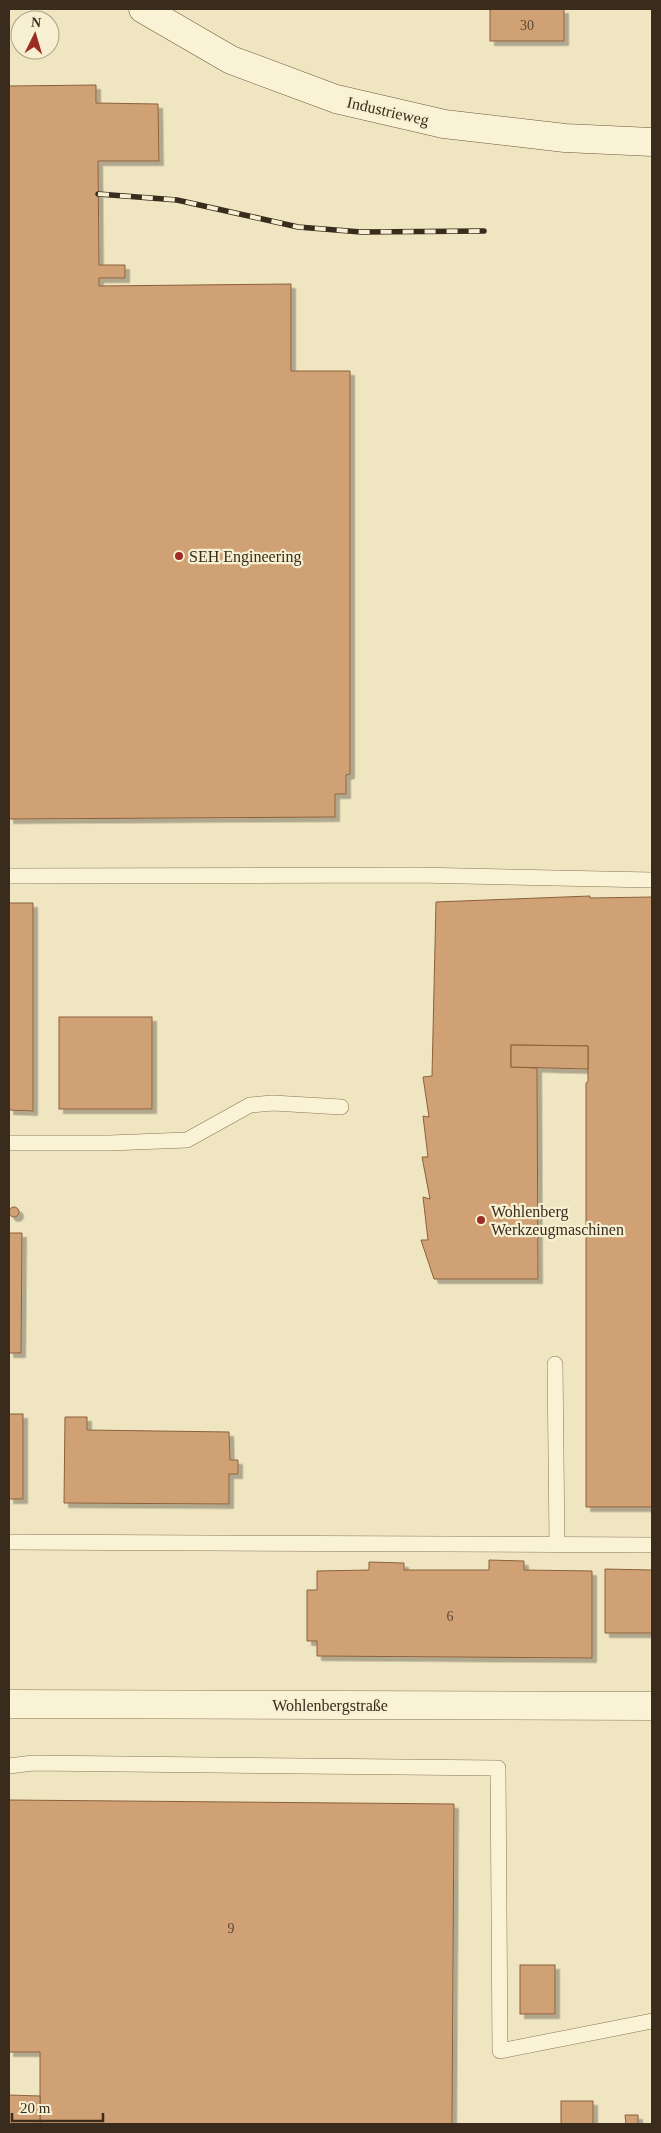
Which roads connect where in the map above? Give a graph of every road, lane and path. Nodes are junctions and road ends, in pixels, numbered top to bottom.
1 (142, 9) edge
2 (652, 142) edge
3 (9, 876) edge
4 (652, 880) edge
5 (341, 1107) dead end
6 (9, 1143) edge
7 (555, 1364) dead end
8 (9, 1542) edge
9 (557, 1544) junction
10 (652, 1545) edge
11 (9, 1704) edge
12 (652, 1706) edge
13 (9, 1766) edge
14 (652, 2021) edge

1 - 2 street, Industrieweg
3 - 4 lane
5 - 6 lane
7 - 9 lane
8 - 9 lane
9 - 10 lane
11 - 12 street, Wohlenbergstraße
13 - 14 lane

